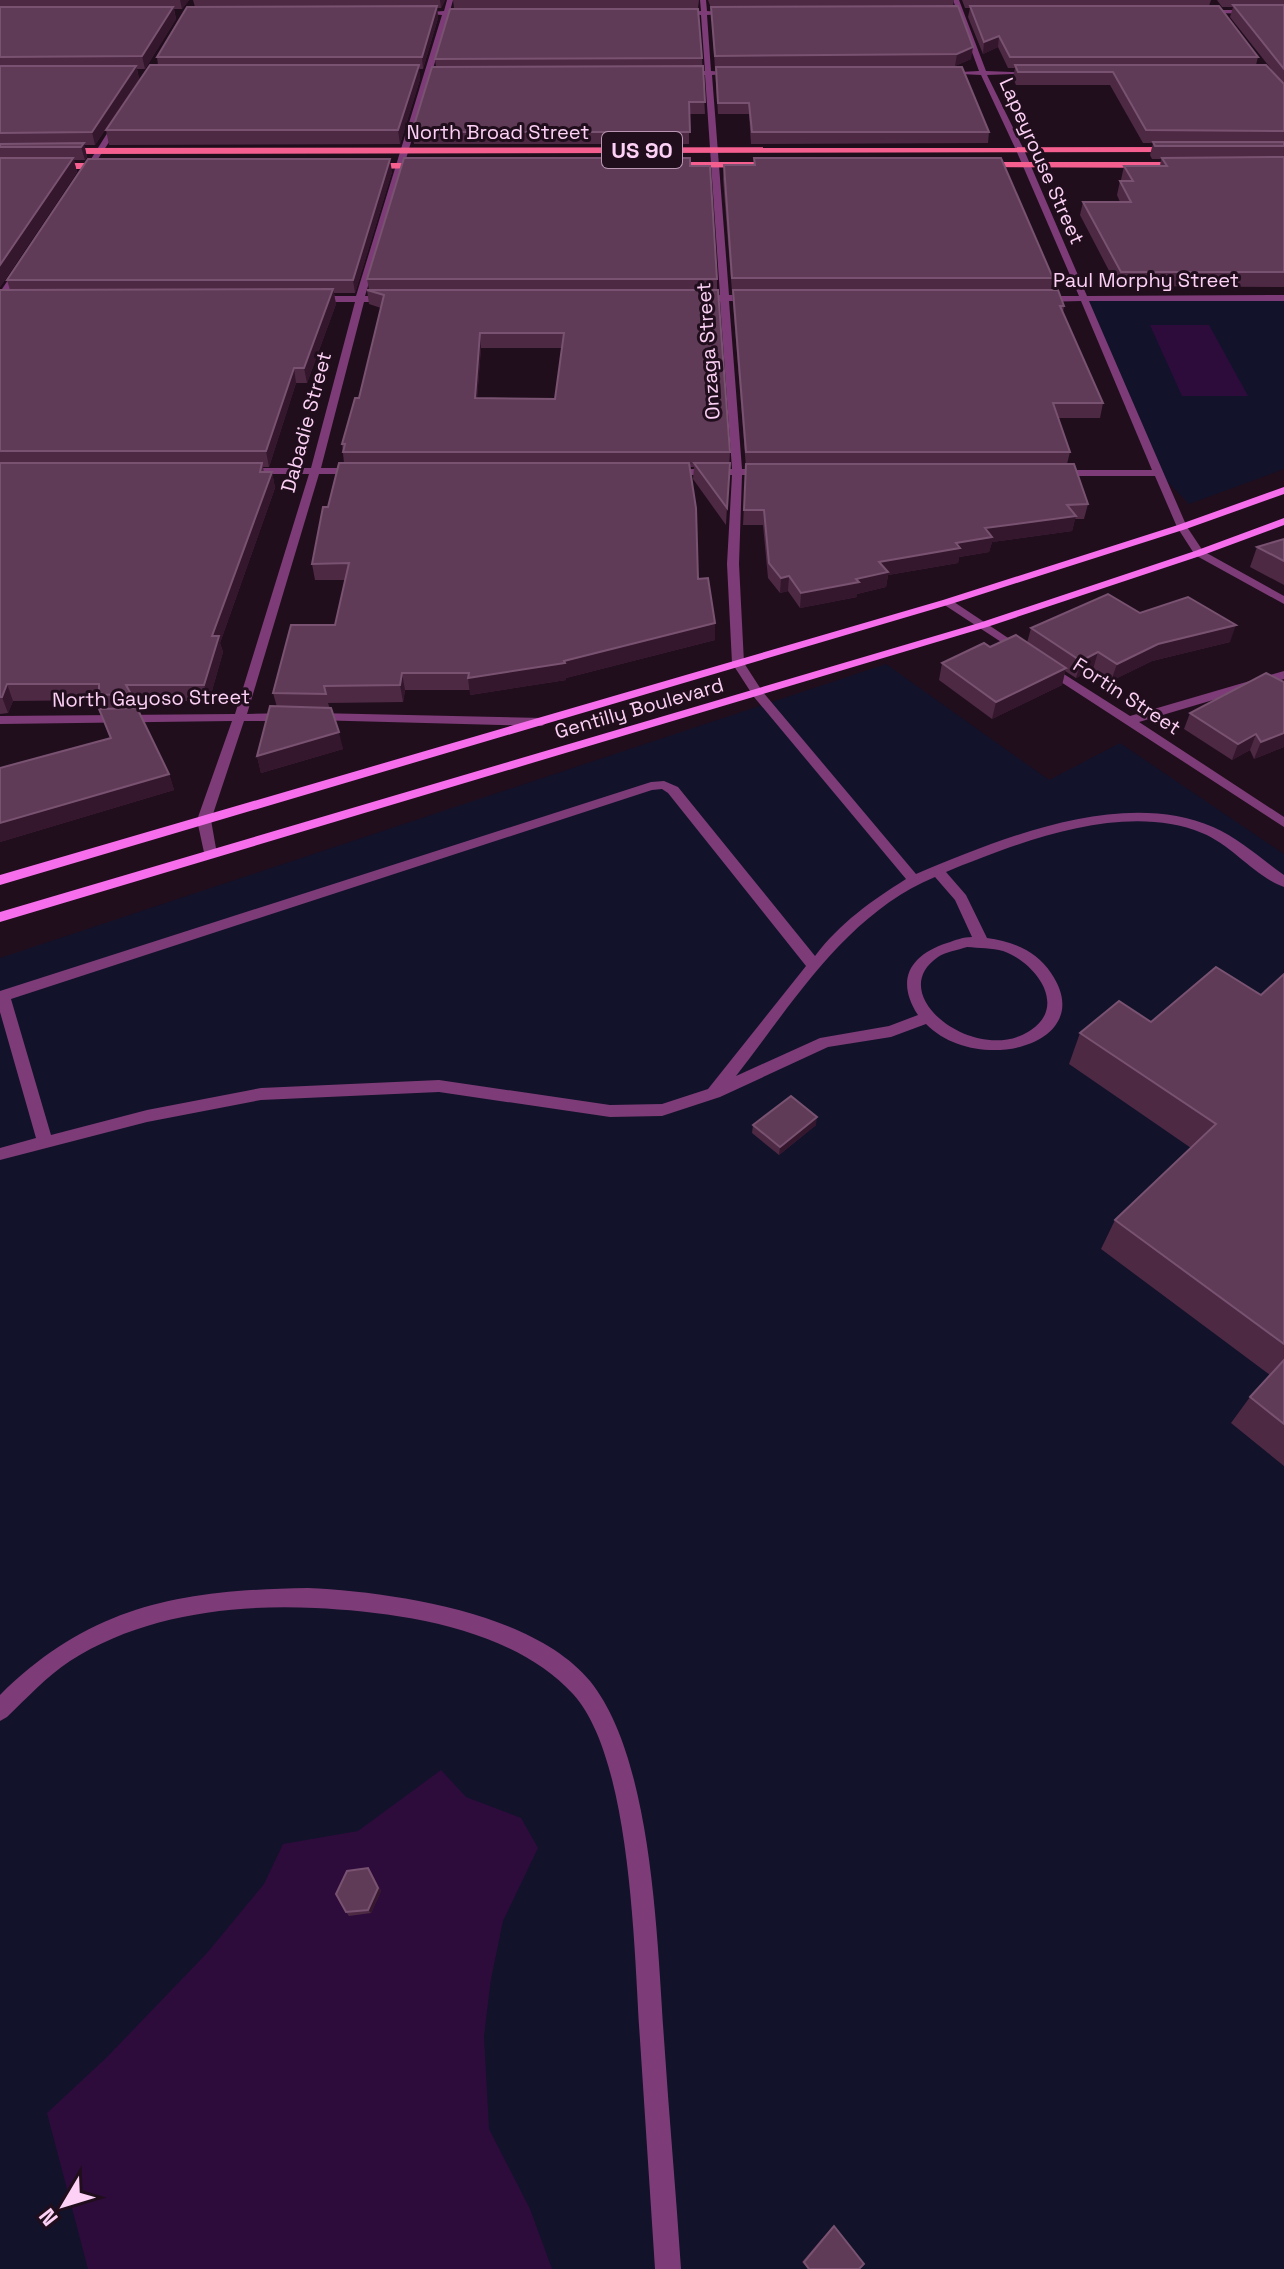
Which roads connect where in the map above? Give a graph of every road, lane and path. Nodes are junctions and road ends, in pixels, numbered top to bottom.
1 (450, 0) edge
2 (703, 0) edge
3 (956, 0) edge
4 (1210, 0) edge
5 (947, 12) edge
6 (962, 12) junction
7 (978, 12) edge
8 (1186, 12) edge
9 (1220, 12) junction
10 (1284, 12) edge
11 (401, 13) edge
12 (447, 13) junction
13 (478, 13) edge
14 (675, 13) edge
15 (705, 13) junction
16 (735, 13) edge
17 (1229, 24) edge
18 (414, 73) edge
19 (429, 73) junction
20 (445, 73) edge
21 (676, 73) edge
22 (707, 73) junction
23 (753, 73) edge
24 (937, 73) edge
25 (983, 73) junction
26 (1046, 73) edge
27 (127, 108) edge
28 (407, 150) junction
29 (716, 150) junction
30 (1020, 150) junction
31 (1191, 150) edge
32 (48, 151) edge
33 (99, 151) junction
34 (649, 165) edge
35 (714, 165) junction
36 (791, 165) edge
37 (962, 165) edge
38 (1027, 165) junction
39 (1194, 165) edge
40 (0, 166) edge
41 (88, 166) junction
42 (120, 166) edge
43 (353, 166) edge
44 (401, 166) junction
45 (433, 166) edge
46 (73, 189) edge
47 (24, 262) edge
48 (693, 298) edge
49 (724, 298) junction
50 (771, 298) edge
51 (1284, 298) edge
52 (0, 299) edge
53 (16, 299) edge
54 (297, 299) edge
55 (360, 299) junction
56 (408, 299) edge
57 (1035, 299) edge
58 (1082, 299) junction
59 (236, 471) edge
60 (315, 471) junction
61 (377, 471) edge
62 (659, 472) edge
63 (737, 472) junction
64 (784, 472) edge
65 (1051, 473) edge
66 (1159, 473) junction
67 (1284, 490) edge
68 (1284, 521) edge
69 (1182, 527) junction
70 (1199, 553) junction
71 (1284, 601) edge
72 (947, 602) junction
73 (983, 625) junction
74 (738, 663) junction
75 (1284, 675) edge
76 (758, 694) junction
77 (240, 716) junction
78 (0, 720) edge
79 (1128, 721) junction
80 (542, 722) junction
81 (204, 820) junction
82 (1284, 823) edge
83 (210, 854) junction
84 (937, 870) junction
85 (0, 880) edge
86 (914, 880) junction
87 (1284, 882) edge
88 (0, 917) edge
89 (982, 943) junction
90 (814, 965) junction
91 (926, 1018) junction
92 (714, 1093) junction
93 (45, 1142) junction
94 (0, 1154) edge
95 (0, 1710) edge
96 (668, 2269) edge

1 - 12 street, Dabadie Street
2 - 15 street, Onzaga Street
3 - 6 street, Lapeyrouse Street
4 - 9 street
5 - 6 street
6 - 7 street
6 - 25 street, Lapeyrouse Street
8 - 9 street
9 - 10 street
9 - 17 street
11 - 12 street
12 - 13 street
12 - 19 street, Dabadie Street
14 - 15 street
15 - 16 street
15 - 22 street, Onzaga Street
18 - 19 street
19 - 20 street
19 - 28 street, Dabadie Street
21 - 22 street
22 - 23 street
22 - 29 street, Onzaga Street
24 - 25 street
25 - 26 street
25 - 30 street, Lapeyrouse Street
27 - 33 street
28 - 29 main road, North Broad Street / US 90
28 - 33 main road, North Broad Street / US 90
28 - 44 street, Dabadie Street
29 - 30 main road, North Broad Street / US 90
29 - 35 street, Onzaga Street
30 - 31 main road, North Broad Street / US 90
30 - 38 street, Lapeyrouse Street
32 - 33 main road, North Broad Street / US 90
33 - 41 street
34 - 35 main road, US 90
35 - 36 main road, US 90
35 - 49 street, Onzaga Street
37 - 38 main road
38 - 39 main road
38 - 58 street, Lapeyrouse Street
40 - 41 main road
41 - 42 main road
41 - 46 street
43 - 44 main road, North Broad Street
44 - 45 main road, North Broad Street
44 - 55 street, Dabadie Street
47 - 52 street
48 - 49 street
49 - 50 street
49 - 63 street, Onzaga Street
51 - 58 street, Paul Morphy Street
52 - 53 street
54 - 55 street
55 - 56 street
55 - 60 street, Dabadie Street
57 - 58 street, Paul Morphy Street
58 - 66 street, Lapeyrouse Street
59 - 60 street
60 - 61 street
60 - 77 street, Dabadie Street
62 - 63 street
63 - 64 street
63 - 74 street, Onzaga Street
65 - 66 street
66 - 69 street, Lapeyrouse Street
67 - 69 main road, Gentilly Boulevard
68 - 70 main road, Gentilly Boulevard
69 - 70 street, Lapeyrouse Street
69 - 72 main road, Gentilly Boulevard
70 - 71 street
70 - 73 main road, Gentilly Boulevard
72 - 73 street, Fortin Street
72 - 74 main road, Gentilly Boulevard
73 - 76 main road, Gentilly Boulevard
73 - 79 street, Fortin Street
74 - 76 street, Onzaga Street
74 - 80 main road, Gentilly Boulevard
75 - 79 street
76 - 83 main road, Gentilly Boulevard
76 - 86 street, Onzaga Street
77 - 78 street, North Gayoso Street
77 - 80 street, North Gayoso Street
77 - 81 street, Dabadie Street
79 - 82 street, Fortin Street
80 - 81 main road, Gentilly Boulevard
81 - 83 street, Dabadie Street
81 - 85 main road, Gentilly Boulevard
83 - 88 main road, Gentilly Boulevard
84 - 86 street
84 - 87 street
84 - 89 street
86 - 90 street
89 - 91 street
89 - 91 street
90 - 92 street
90 - 93 street
91 - 92 street
92 - 93 street
93 - 94 street
95 - 96 street

